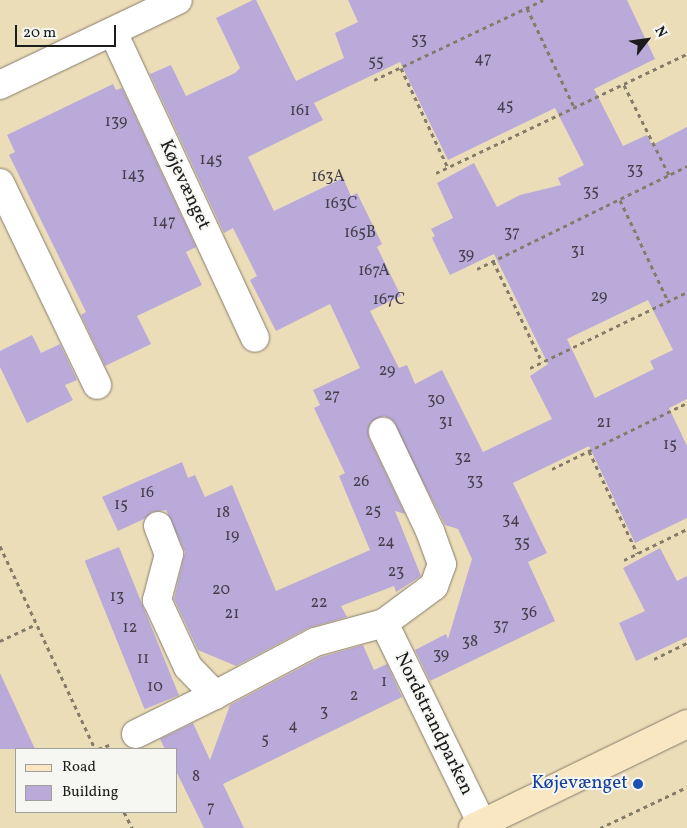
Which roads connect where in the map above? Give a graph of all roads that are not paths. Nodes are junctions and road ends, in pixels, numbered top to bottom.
1 (178, 0) edge
2 (113, 32) junction
3 (0, 85) edge
4 (0, 183) edge
5 (254, 338) dead end
6 (97, 385) dead end
7 (383, 432) dead end
8 (158, 526) dead end
9 (384, 624) junction
10 (215, 695) junction
11 (687, 724) edge
12 (136, 734) dead end
13 (477, 826) edge

1 - 2 street
2 - 3 street
2 - 5 street, Køjevænget
4 - 6 street
7 - 9 street
8 - 10 street
9 - 10 street
9 - 13 street, Nordstrandparken
10 - 12 street
11 - 13 street

